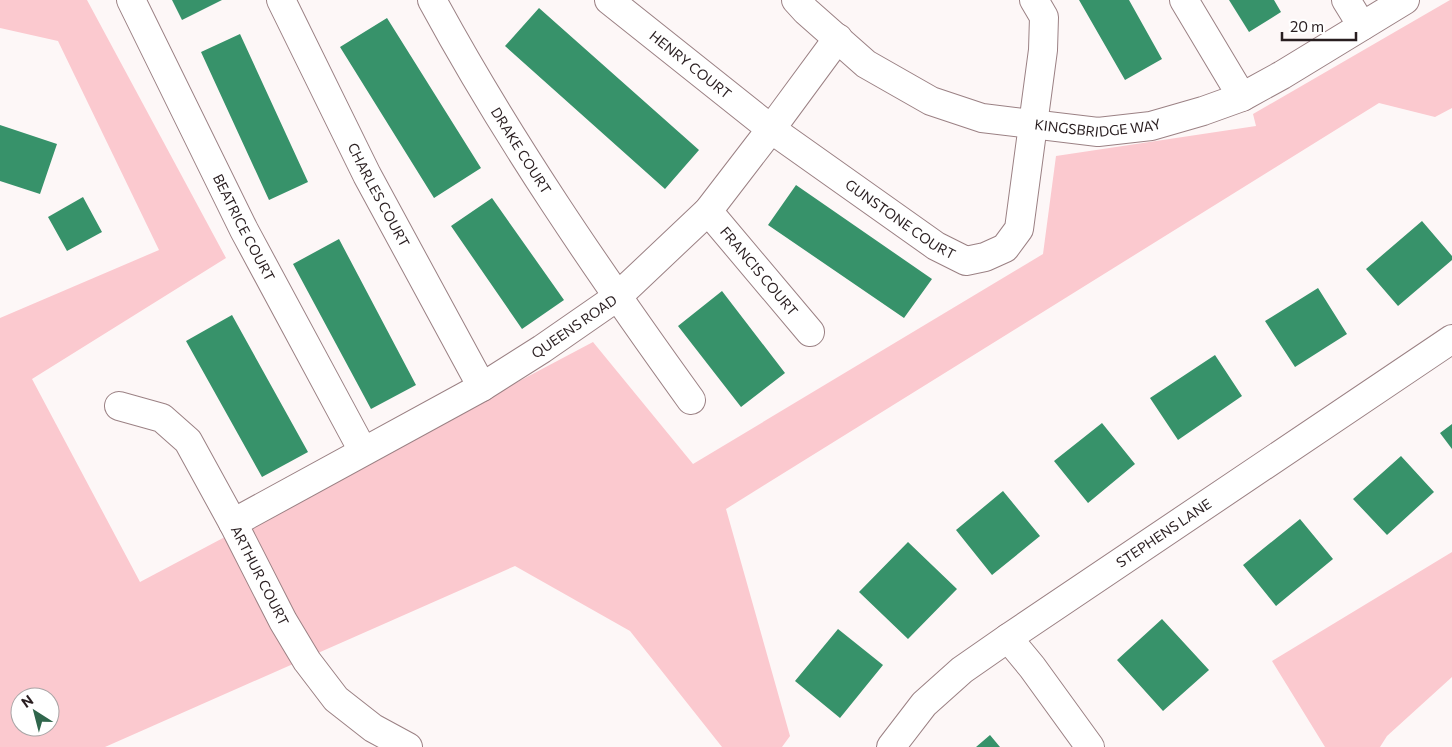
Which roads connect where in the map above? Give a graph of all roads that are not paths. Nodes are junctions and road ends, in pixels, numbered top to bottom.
1 (131, 0) edge
2 (281, 0) edge
3 (432, 0) edge
4 (609, 0) edge
5 (796, 0) edge
6 (1034, 0) edge
7 (1184, 0) edge
8 (1346, 0) edge
9 (1405, 0) edge
10 (1362, 26) junction
11 (838, 38) junction
12 (1242, 97) junction
13 (1034, 124) junction
14 (771, 129) junction
15 (708, 211) junction
16 (617, 297) junction
17 (810, 332) dead end
18 (1452, 339) edge
19 (482, 387) junction
20 (690, 400) dead end
21 (119, 406) dead end
22 (363, 451) junction
23 (233, 523) junction
24 (1008, 638) junction
25 (408, 747) edge
26 (891, 747) edge
27 (1090, 747) edge

1 - 22 street, BEATRICE COURT
2 - 19 street, CHARLES COURT
3 - 16 street, DRAKE COURT
4 - 14 street, HENRY COURT
5 - 11 street, KINGSBRIDGE WAY
6 - 13 street, GUNSTONE COURT
7 - 12 street
8 - 10 street
9 - 10 street, KINGSBRIDGE WAY
10 - 12 street, KINGSBRIDGE WAY
11 - 13 street, KINGSBRIDGE WAY
11 - 14 street, QUEENS ROAD
12 - 13 street, KINGSBRIDGE WAY
13 - 14 street, GUNSTONE COURT
14 - 15 street, QUEENS ROAD
15 - 16 street, QUEENS ROAD
15 - 17 street, FRANCIS COURT
16 - 19 street, QUEENS ROAD
16 - 20 street, DRAKE COURT
18 - 24 street, STEPHENS LANE
19 - 22 street, QUEENS ROAD
21 - 23 street, ARTHUR COURT
22 - 23 street, QUEENS ROAD
23 - 25 street, ARTHUR COURT
24 - 26 street, STEPHENS LANE
24 - 27 street

